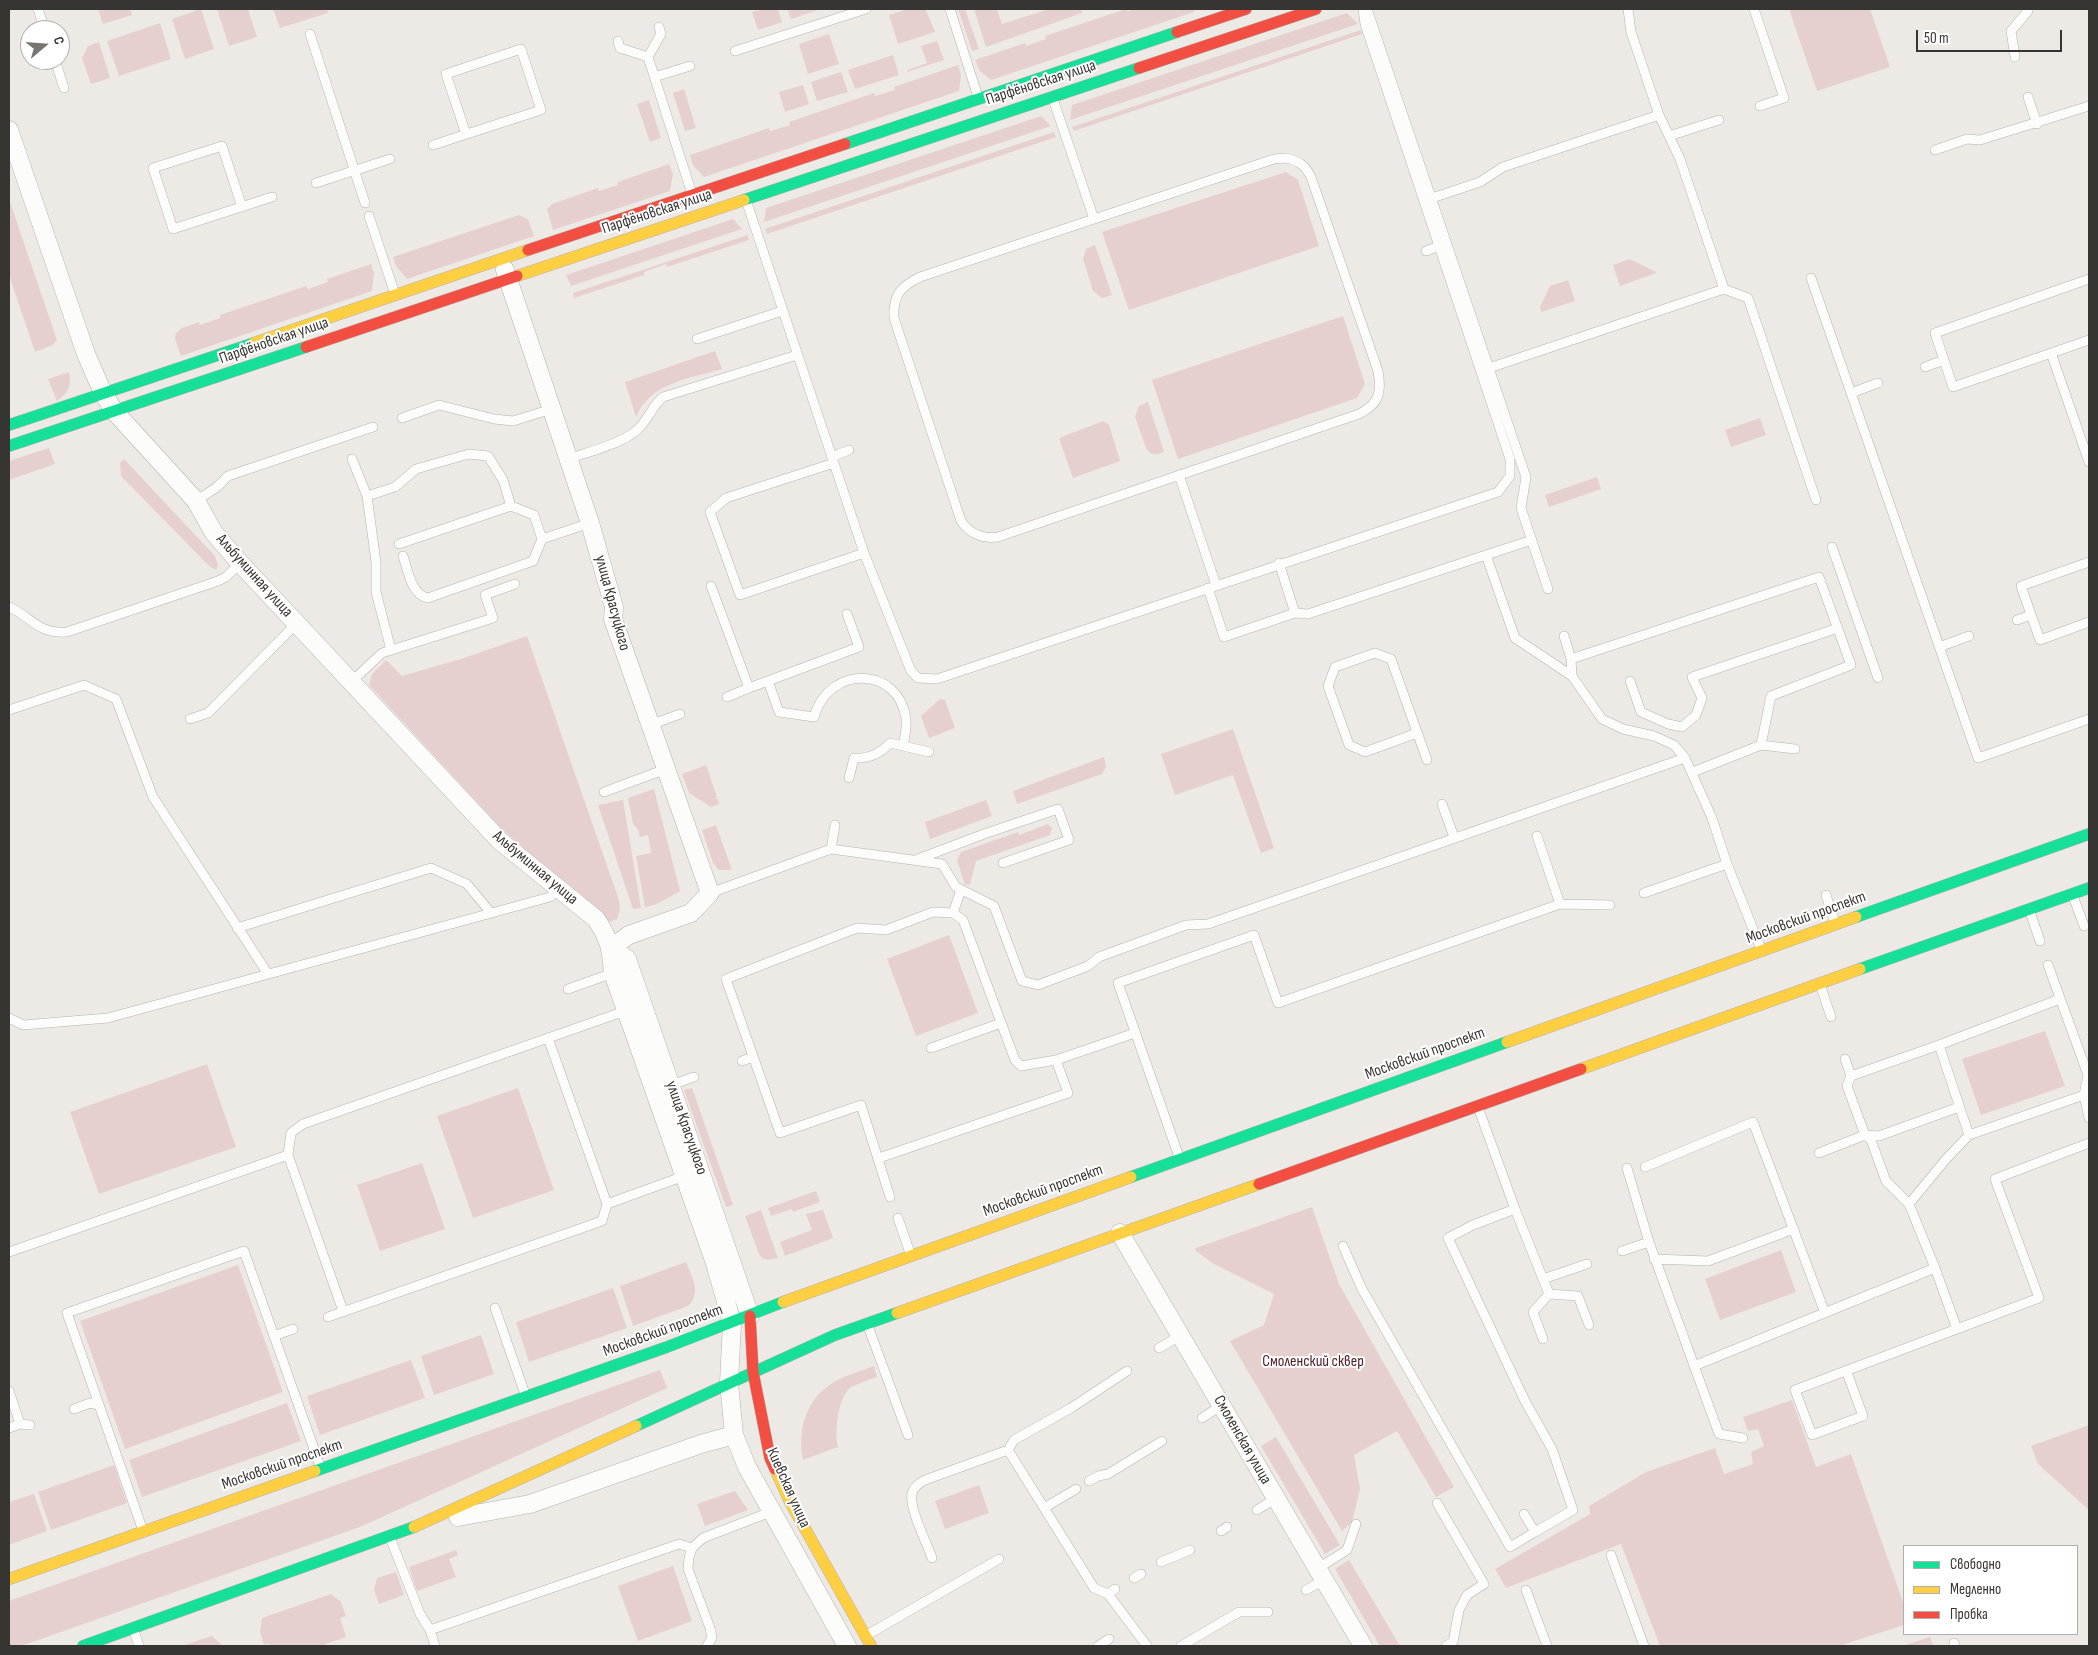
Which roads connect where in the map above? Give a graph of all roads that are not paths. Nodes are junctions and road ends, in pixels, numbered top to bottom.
1 (866, 9) edge
2 (950, 9) edge
3 (1246, 9) edge
4 (1316, 9) edge
5 (1364, 9) edge
6 (1368, 9) edge
7 (1628, 9) edge
8 (1754, 9) edge
9 (2030, 9) edge
10 (1216, 26) edge
11 (659, 27) dead end
12 (310, 34) dead end
13 (618, 40) dead end
14 (735, 51) dead end
15 (648, 57) junction
16 (2015, 57) dead end
17 (690, 66) dead end
18 (58, 70) edge
19 (654, 77) junction
20 (1049, 87) junction
21 (64, 88) dead end
22 (2028, 97) dead end
23 (1760, 106) dead end
24 (2089, 106) edge
25 (982, 109) junction
26 (1659, 115) junction
27 (1718, 120) dead end
28 (2037, 124) junction
29 (9, 130) edge
30 (466, 134) junction
31 (1669, 136) junction
32 (433, 145) dead end
33 (1936, 150) dead end
34 (390, 159) dead end
35 (354, 170) junction
36 (316, 183) dead end
37 (742, 189) junction
38 (272, 197) dead end
39 (1432, 198) junction
40 (365, 203) dead end
41 (696, 205) junction
42 (242, 207) junction
43 (369, 216) dead end
44 (1094, 219) junction
45 (1439, 246) junction
46 (1426, 251) dead end
47 (501, 259) junction
48 (1811, 278) dead end
49 (2089, 279) edge
50 (508, 280) junction
51 (1724, 289) junction
52 (395, 294) junction
53 (782, 311) junction
54 (698, 339) dead end
55 (2089, 340) edge
56 (2051, 353) junction
57 (797, 355) junction
58 (1944, 360) junction
59 (1925, 367) dead end
60 (1489, 368) junction
61 (1878, 383) dead end
62 (1850, 392) junction
63 (103, 393) junction
64 (552, 409) junction
65 (114, 411) junction
66 (402, 418) dead end
67 (9, 425) edge
68 (373, 427) dead end
69 (9, 446) edge
70 (849, 450) dead end
71 (568, 459) junction
72 (352, 460) dead end
73 (833, 460) junction
74 (2089, 462) edge
75 (1179, 475) junction
76 (366, 496) junction
77 (1816, 500) dead end
78 (196, 501) junction
79 (511, 506) junction
80 (590, 523) junction
81 (542, 538) junction
82 (1532, 540) junction
83 (399, 544) dead end
84 (1832, 547) dead end
85 (864, 554) junction
86 (1486, 555) junction
87 (404, 556) dead end
88 (2089, 562) edge
89 (240, 563) junction
90 (1279, 563) junction
91 (515, 584) dead end
92 (711, 586) dead end
93 (1212, 586) junction
94 (1548, 589) dead end
95 (9, 606) edge
96 (1295, 613) junction
97 (847, 614) dead end
98 (2031, 615) junction
99 (2017, 620) dead end
100 (2089, 622) edge
101 (297, 624) junction
102 (1838, 628) junction
103 (1564, 636) dead end
104 (1969, 636) dead end
105 (1939, 647) junction
106 (391, 650) junction
107 (1571, 659) junction
108 (1572, 676) junction
109 (1878, 678) dead end
110 (768, 681) junction
111 (1630, 681) dead end
112 (351, 682) junction
113 (749, 688) junction
114 (727, 697) dead end
115 (9, 710) edge
116 (680, 714) dead end
117 (190, 719) dead end
118 (2089, 719) edge
119 (650, 725) junction
120 (1417, 733) junction
121 (1761, 745) junction
122 (903, 746) junction
123 (1795, 749) dead end
124 (929, 752) dead end
125 (1685, 758) junction
126 (1427, 760) dead end
127 (666, 769) junction
128 (1693, 772) junction
129 (849, 778) dead end
130 (604, 792) dead end
131 (1442, 804) dead end
132 (835, 825) dead end
133 (2089, 834) edge
134 (1537, 836) dead end
135 (1454, 837) junction
136 (832, 849) junction
137 (917, 860) junction
138 (1003, 863) dead end
139 (1727, 864) junction
140 (558, 888) junction
141 (2089, 888) edge
142 (961, 890) junction
143 (710, 893) junction
144 (1644, 893) dead end
145 (2072, 894) junction
146 (1826, 895) dead end
147 (1560, 904) junction
148 (1610, 905) dead end
149 (2029, 910) junction
150 (490, 913) junction
151 (953, 914) junction
152 (1836, 924) junction
153 (2084, 926) dead end
154 (238, 928) junction
155 (2040, 942) dead end
156 (611, 948) junction
157 (1762, 951) junction
158 (2048, 965) dead end
159 (613, 973) junction
160 (268, 974) junction
161 (1820, 984) junction
162 (568, 989) dead end
163 (2060, 999) junction
164 (643, 1005) junction
165 (626, 1010) junction
166 (1831, 1017) dead end
167 (9, 1018) edge
168 (1001, 1023) junction
169 (1135, 1033) junction
170 (548, 1038) junction
171 (1939, 1045) junction
172 (932, 1048) dead end
173 (753, 1057) junction
174 (1845, 1059) dead end
175 (1056, 1060) junction
176 (742, 1061) dead end
177 (2089, 1075) edge
178 (1851, 1076) junction
179 (694, 1077) dead end
180 (671, 1086) junction
181 (2084, 1095) junction
182 (1478, 1106) junction
183 (1959, 1107) junction
184 (2089, 1118) edge
185 (1865, 1135) junction
186 (1969, 1136) junction
187 (2089, 1143) edge
188 (1819, 1153) dead end
189 (288, 1154) junction
190 (879, 1158) junction
191 (1180, 1159) junction
192 (1645, 1167) dead end
193 (1628, 1168) dead end
194 (692, 1173) junction
195 (890, 1197) dead end
196 (607, 1204) junction
197 (1909, 1204) junction
198 (1515, 1209) junction
199 (898, 1218) dead end
200 (1794, 1229) junction
201 (1120, 1233) junction
202 (1649, 1242) junction
203 (1343, 1246) dead end
204 (1622, 1251) dead end
205 (9, 1252) edge
206 (911, 1255) junction
207 (1654, 1260) junction
208 (1587, 1264) dead end
209 (1935, 1268) junction
210 (1542, 1279) junction
211 (1549, 1294) junction
212 (496, 1308) dead end
213 (343, 1312) junction
214 (1825, 1313) junction
215 (750, 1316) junction
216 (328, 1317) dead end
217 (867, 1323) junction
218 (732, 1324) junction
219 (1589, 1325) dead end
220 (293, 1329) dead end
221 (1957, 1329) junction
222 (274, 1336) junction
223 (1180, 1336) junction
224 (1543, 1339) dead end
225 (1159, 1348) dead end
226 (1694, 1366) junction
227 (1846, 1370) junction
228 (1127, 1371) dead end
229 (753, 1372) junction
230 (729, 1383) junction
231 (9, 1391) edge
232 (526, 1397) junction
233 (99, 1405) junction
234 (1222, 1405) junction
235 (74, 1408) dead end
236 (1202, 1418) dead end
237 (20, 1424) junction
238 (30, 1425) dead end
239 (9, 1428) edge
240 (734, 1435) junction
241 (908, 1435) dead end
242 (1743, 1438) dead end
243 (1162, 1441) dead end
244 (1008, 1450) junction
245 (321, 1469) junction
246 (922, 1470) dead end
247 (926, 1480) junction
248 (1089, 1481) dead end
249 (1076, 1489) dead end
250 (1276, 1498) junction
251 (790, 1502) junction
252 (1437, 1503) dead end
253 (1044, 1508) junction
254 (1257, 1510) dead end
255 (772, 1512) junction
256 (1524, 1514) dead end
257 (426, 1523) junction
258 (1356, 1524) dead end
259 (144, 1531) junction
260 (1535, 1532) junction
261 (390, 1537) junction
262 (692, 1548) junction
263 (1190, 1550) dead end
264 (1611, 1554) dead end
265 (932, 1558) dead end
266 (999, 1560) dead end
267 (1161, 1562) dead end
268 (1321, 1574) junction
269 (9, 1579) edge
270 (1306, 1590) dead end
271 (1526, 1590) dead end
272 (1268, 1612) dead end
273 (133, 1629) junction
274 (430, 1630) junction
275 (1109, 1639) dead end
276 (857, 1643) edge
277 (83, 1646) edge
278 (139, 1646) edge
279 (436, 1646) edge
280 (707, 1646) edge
281 (1098, 1646) edge
282 (1147, 1646) edge
283 (1181, 1646) edge
284 (1363, 1646) edge
285 (1446, 1646) edge
286 (1547, 1646) edge
287 (1644, 1646) edge

1 - 14 lane
2 - 25 lane
3 - 10 main road, Парфёновская улица
4 - 10 main road, Парфёновская улица
5 - 45 lane
6 - 39 lane
7 - 26 lane
8 - 23 lane
9 - 16 lane
10 - 20 main road, Парфёновская улица
10 - 20 main road, Парфёновская улица
11 - 15 lane
12 - 35 lane
13 - 15 lane
15 - 19 lane
17 - 19 lane
18 - 21 lane
19 - 41 lane
20 - 25 main road, Парфёновская улица
20 - 25 main road, Парфёновская улица
20 - 44 lane
22 - 28 lane
24 - 28 lane
25 - 37 main road, Парфёновская улица
25 - 37 main road, Парфёновская улица
26 - 31 lane
26 - 39 lane
27 - 31 lane
28 - 33 lane
29 - 63 street, Альбуминная улица
30 - 30 lane
30 - 32 lane
31 - 51 lane
34 - 35 lane
35 - 36 lane
35 - 40 lane
37 - 41 main road, Парфёновская улица
37 - 41 main road, Парфёновская улица
37 - 53 lane
38 - 42 lane
39 - 60 lane
41 - 47 main road, Парфёновская улица
41 - 50 main road, Парфёновская улица
42 - 42 lane
43 - 52 lane
44 - 75 lane
44 - 75 lane
45 - 46 lane
45 - 90 lane
47 - 50 street, улица Красуцкого
47 - 52 main road, Парфёновская улица
48 - 62 lane
49 - 58 lane
50 - 64 street, улица Красуцкого
50 - 65 main road, Парфёновская улица
51 - 60 lane
51 - 77 lane
52 - 63 main road, Парфёновская улица
53 - 54 lane
53 - 57 lane
55 - 56 lane
56 - 58 lane
56 - 74 lane
57 - 71 lane
57 - 73 lane
58 - 59 lane
60 - 82 lane
61 - 62 lane
62 - 105 lane
63 - 65 street, Альбуминная улица
63 - 67 main road, Парфёновская улица
64 - 66 lane
64 - 71 street, улица Красуцкого
65 - 69 main road, Парфёновская улица
65 - 78 street, Альбуминная улица
68 - 78 lane
70 - 73 lane
71 - 80 street, улица Красуцкого
72 - 76 lane
73 - 85 lane
73 - 85 lane
75 - 93 lane
76 - 79 lane
76 - 106 lane
78 - 89 street, Альбуминная улица
79 - 81 lane
79 - 83 lane
80 - 81 lane
80 - 119 street, улица Красуцкого
81 - 87 lane
82 - 86 lane
82 - 94 lane
84 - 109 lane
85 - 93 lane
86 - 96 lane
86 - 108 lane
88 - 98 lane
89 - 95 lane
89 - 101 street, Альбуминная улица
90 - 93 lane
90 - 96 lane
91 - 106 lane
92 - 113 lane
93 - 96 lane
97 - 110 lane
98 - 99 lane
98 - 100 lane
101 - 112 street, Альбуминная улица
101 - 117 lane
102 - 107 lane
102 - 111 lane
102 - 121 lane
103 - 107 lane
104 - 105 lane
105 - 118 lane
106 - 112 lane
107 - 108 lane
108 - 125 lane
110 - 113 lane
110 - 122 lane
112 - 140 street, Альбуминная улица
113 - 114 lane
115 - 154 lane
116 - 119 lane
119 - 127 street, улица Красуцкого
120 - 120 lane
120 - 126 lane
121 - 123 lane
121 - 128 lane
122 - 124 lane
122 - 129 lane
125 - 128 lane
125 - 135 lane
127 - 130 lane
127 - 143 street, улица Красуцкого
128 - 139 lane
131 - 135 lane
132 - 136 lane
133 - 152 main road, Московский проспект
134 - 147 lane
135 - 142 lane
136 - 137 lane
136 - 143 lane
137 - 138 lane
137 - 142 lane
139 - 144 lane
139 - 157 lane
140 - 150 lane
140 - 156 street, Альбуминная улица
141 - 145 main road
142 - 151 lane
143 - 156 street
145 - 149 main road
145 - 153 lane
146 - 152 lane
147 - 148 lane
147 - 169 lane
149 - 155 lane
149 - 161 main road
150 - 154 lane
150 - 160 lane
151 - 168 lane
151 - 173 lane
152 - 157 main road, Московский проспект
154 - 160 lane
156 - 159 street, улица Красуцкого
156 - 164 street, улица Красуцкого
157 - 191 main road, Московский проспект
158 - 163 lane
159 - 162 lane
159 - 165 street, улица Красуцкого
160 - 167 lane
161 - 166 lane
161 - 182 main road
163 - 171 lane
163 - 177 lane
164 - 165 lane
164 - 180 street, улица Красуцкого
165 - 170 lane
165 - 194 street, улица Красуцкого
168 - 172 lane
168 - 175 lane
169 - 175 lane
169 - 191 lane
170 - 189 lane
170 - 196 lane
171 - 178 lane
171 - 183 lane
173 - 176 lane
173 - 190 lane
174 - 178 lane
175 - 190 lane
177 - 181 lane
178 - 185 lane
179 - 180 lane
180 - 194 street, улица Красуцкого
181 - 184 lane
181 - 186 lane
182 - 198 lane
182 - 201 main road
183 - 185 lane
183 - 186 lane
185 - 188 lane
185 - 197 lane
186 - 197 lane
187 - 221 lane
189 - 205 lane
189 - 213 lane
190 - 195 lane
191 - 206 main road, Московский проспект
192 - 200 lane
193 - 202 lane
194 - 196 lane
194 - 215 street, улица Красуцкого
194 - 218 street, улица Красуцкого
196 - 213 lane
197 - 209 lane
198 - 210 lane
198 - 260 lane
199 - 206 lane
200 - 207 lane
200 - 214 lane
201 - 217 main road
201 - 223 street, Смоленская улица
202 - 204 lane
202 - 207 lane
203 - 260 lane
206 - 215 main road, Московский проспект
207 - 226 lane
208 - 210 lane
209 - 214 lane
209 - 221 lane
210 - 211 lane
211 - 219 lane
211 - 224 lane
212 - 232 lane
213 - 216 lane
214 - 226 lane
215 - 218 main road, Московский проспект
215 - 229 main road, Киевская улица
217 - 229 main road
217 - 241 lane
218 - 230 street, Киевская улица
218 - 232 main road, Московский проспект
220 - 222 lane
221 - 227 lane
222 - 233 lane
222 - 245 lane
223 - 225 lane
223 - 234 street, Смоленская улица
226 - 242 lane
227 - 227 lane
228 - 244 lane
229 - 230 main road
229 - 251 main road, Киевская улица
230 - 240 street, Киевская улица
230 - 257 main road
231 - 237 lane
232 - 245 main road, Московский проспект
233 - 235 lane
233 - 259 lane
234 - 236 lane
234 - 250 street, Смоленская улица
237 - 238 lane
237 - 239 lane
240 - 255 street, Киевская улица
240 - 257 street
243 - 248 lane
244 - 247 lane
244 - 253 lane
245 - 259 main road, Московский проспект
246 - 247 lane
247 - 265 lane
249 - 253 lane
250 - 254 lane
250 - 268 street, Смоленская улица
251 - 255 lane
251 - 276 main road, Киевская улица
252 - 285 lane
253 - 282 lane
255 - 262 lane
255 - 276 street, Киевская улица
256 - 260 lane
257 - 261 main road
258 - 268 lane
259 - 269 main road, Московский проспект
261 - 273 main road
261 - 274 lane
262 - 274 lane
262 - 280 lane
263 - 267 lane
264 - 287 lane
266 - 276 lane
268 - 270 lane
268 - 284 street, Смоленская улица
271 - 286 lane
272 - 283 lane
273 - 277 main road
273 - 278 lane
274 - 279 lane
275 - 281 lane

